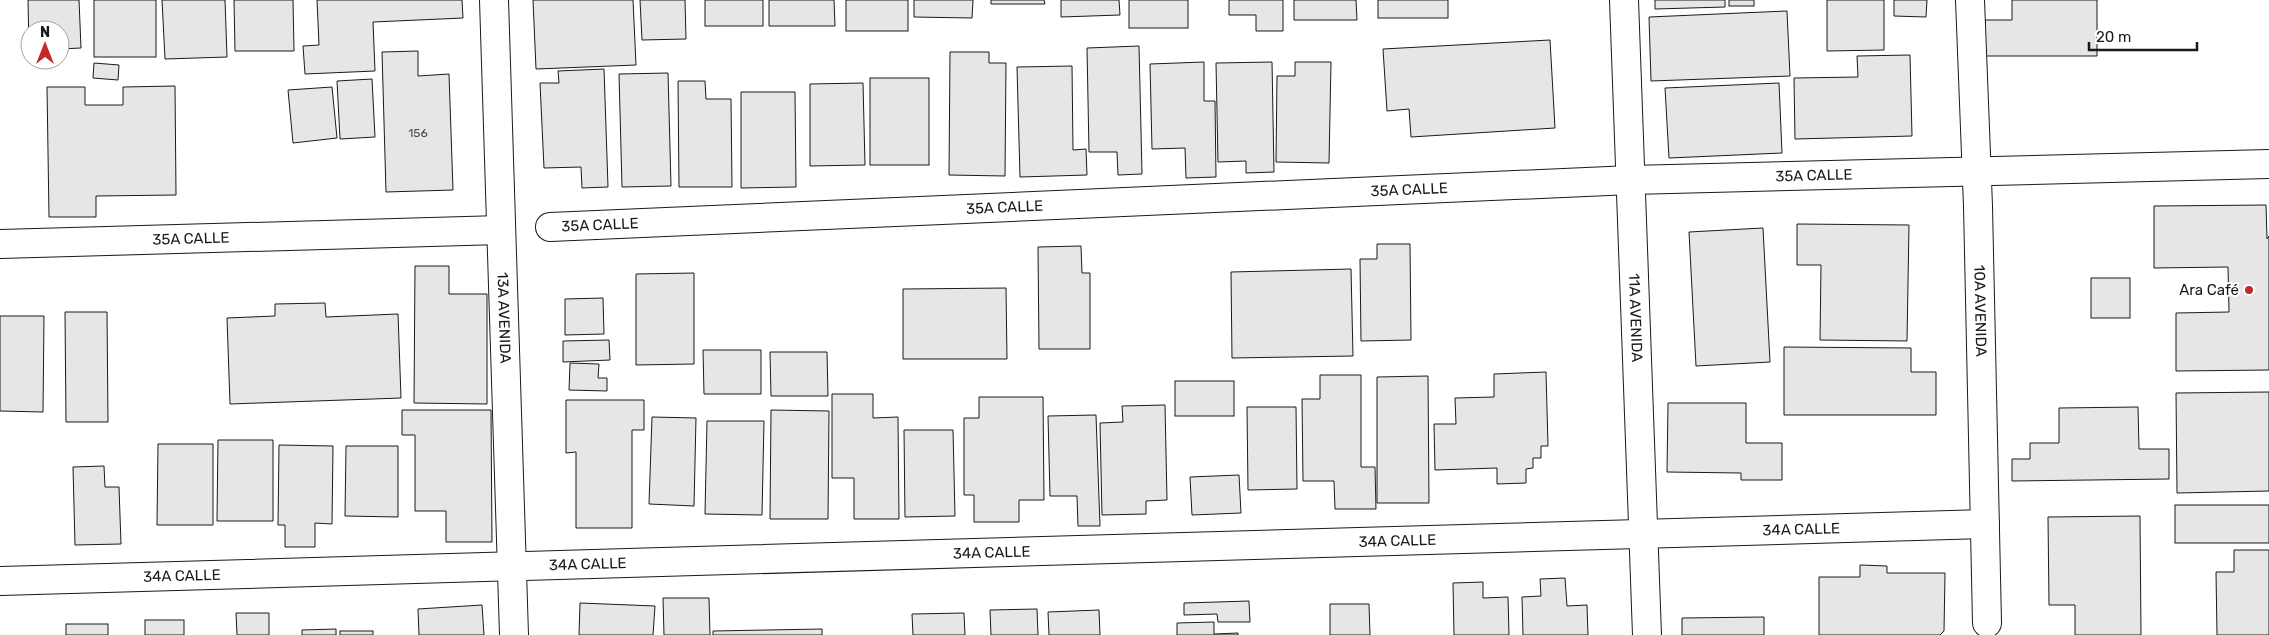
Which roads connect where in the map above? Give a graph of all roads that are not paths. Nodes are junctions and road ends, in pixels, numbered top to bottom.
1 (494, 0) edge
2 (1624, 0) edge
3 (1970, 0) edge
4 (2269, 164) edge
5 (1977, 171) junction
6 (1631, 180) junction
7 (550, 227) dead end
8 (501, 230) junction
9 (0, 244) edge
10 (1985, 524) junction
11 (1643, 534) junction
12 (512, 566) junction
13 (0, 581) edge
14 (1987, 623) dead end
15 (514, 635) edge
16 (1647, 635) edge

1 - 8 street, 13A AVENIDA
2 - 6 street, 11A AVENIDA
3 - 5 street, 10A AVENIDA
4 - 5 street, 35A CALLE
5 - 6 street, 35A CALLE
5 - 10 street, 10A AVENIDA
6 - 7 street, 35A CALLE
6 - 11 street, 11A AVENIDA
8 - 9 street, 35A CALLE
8 - 12 street, 13A AVENIDA
10 - 11 street, 34A CALLE
10 - 14 street, 10A AVENIDA
11 - 12 street, 34A CALLE
11 - 16 street, 11A AVENIDA
12 - 13 street, 34A CALLE
12 - 15 street, 13A AVENIDA

